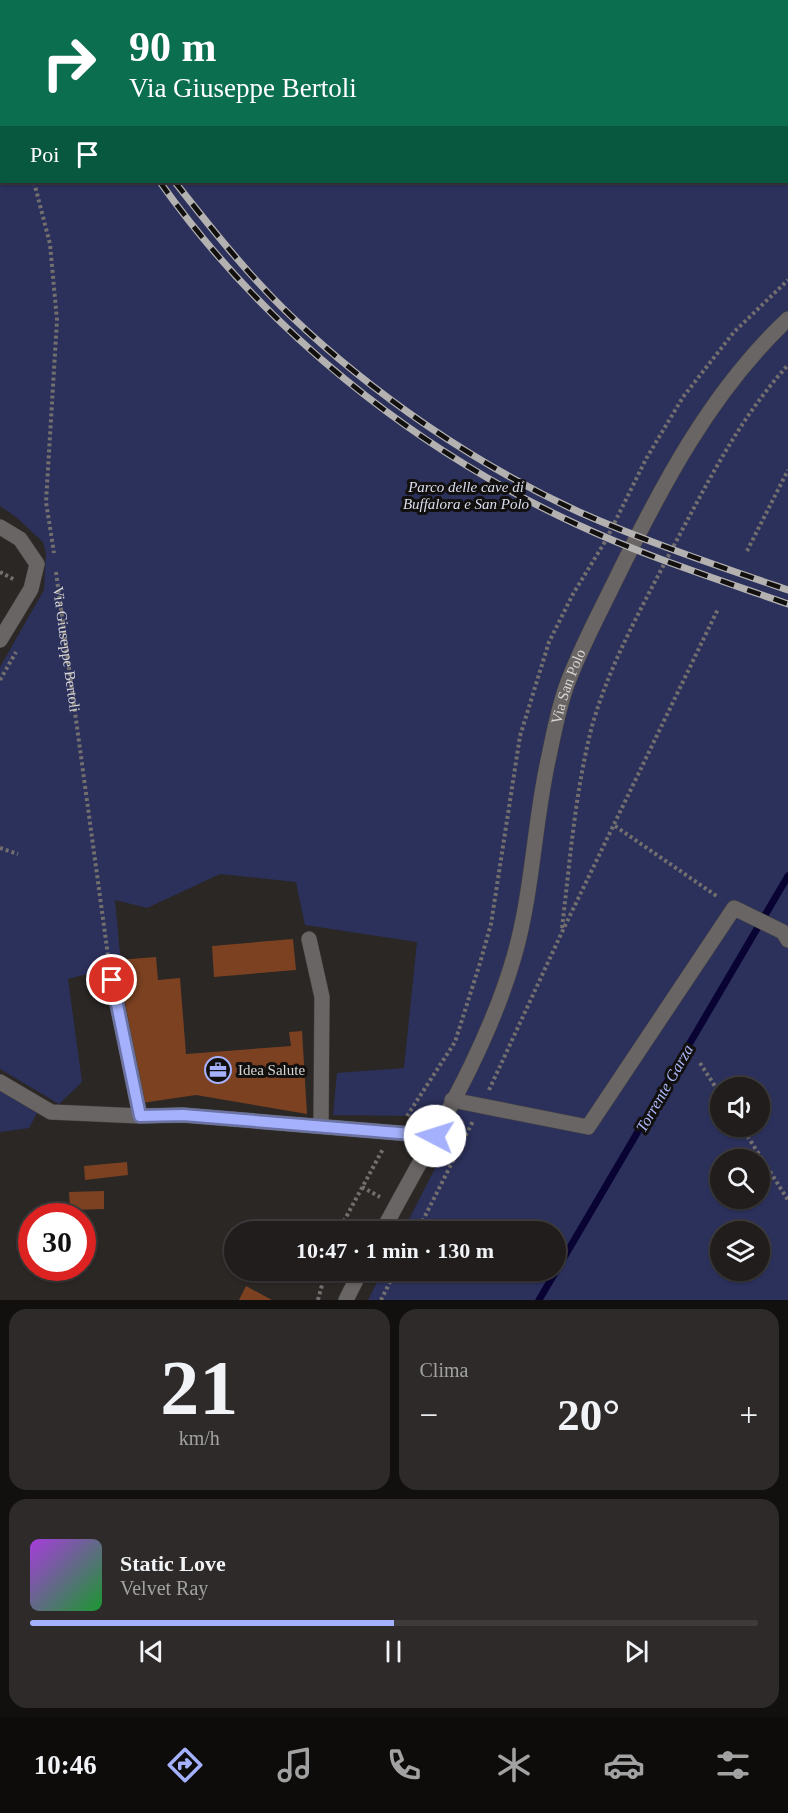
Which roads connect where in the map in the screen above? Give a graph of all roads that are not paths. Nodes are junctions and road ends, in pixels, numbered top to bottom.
1 (788, 319) edge
2 (0, 527) edge
3 (0, 640) edge
4 (785, 936) edge
5 (309, 939) dead end
6 (112, 980) road end
7 (0, 1082) edge
8 (452, 1100) junction
9 (140, 1116) junction
10 (321, 1126) junction
11 (435, 1136) junction
12 (388, 1221) edge
13 (356, 1281) edge
14 (346, 1300) edge

1 - 8 street, Via San Polo
2 - 3 street
4 - 8 street
5 - 10 street
6 - 9 street
7 - 9 street
8 - 11 street, Via San Polo
9 - 10 street
10 - 11 street
11 - 12 street, Via San Polo
13 - 14 street

